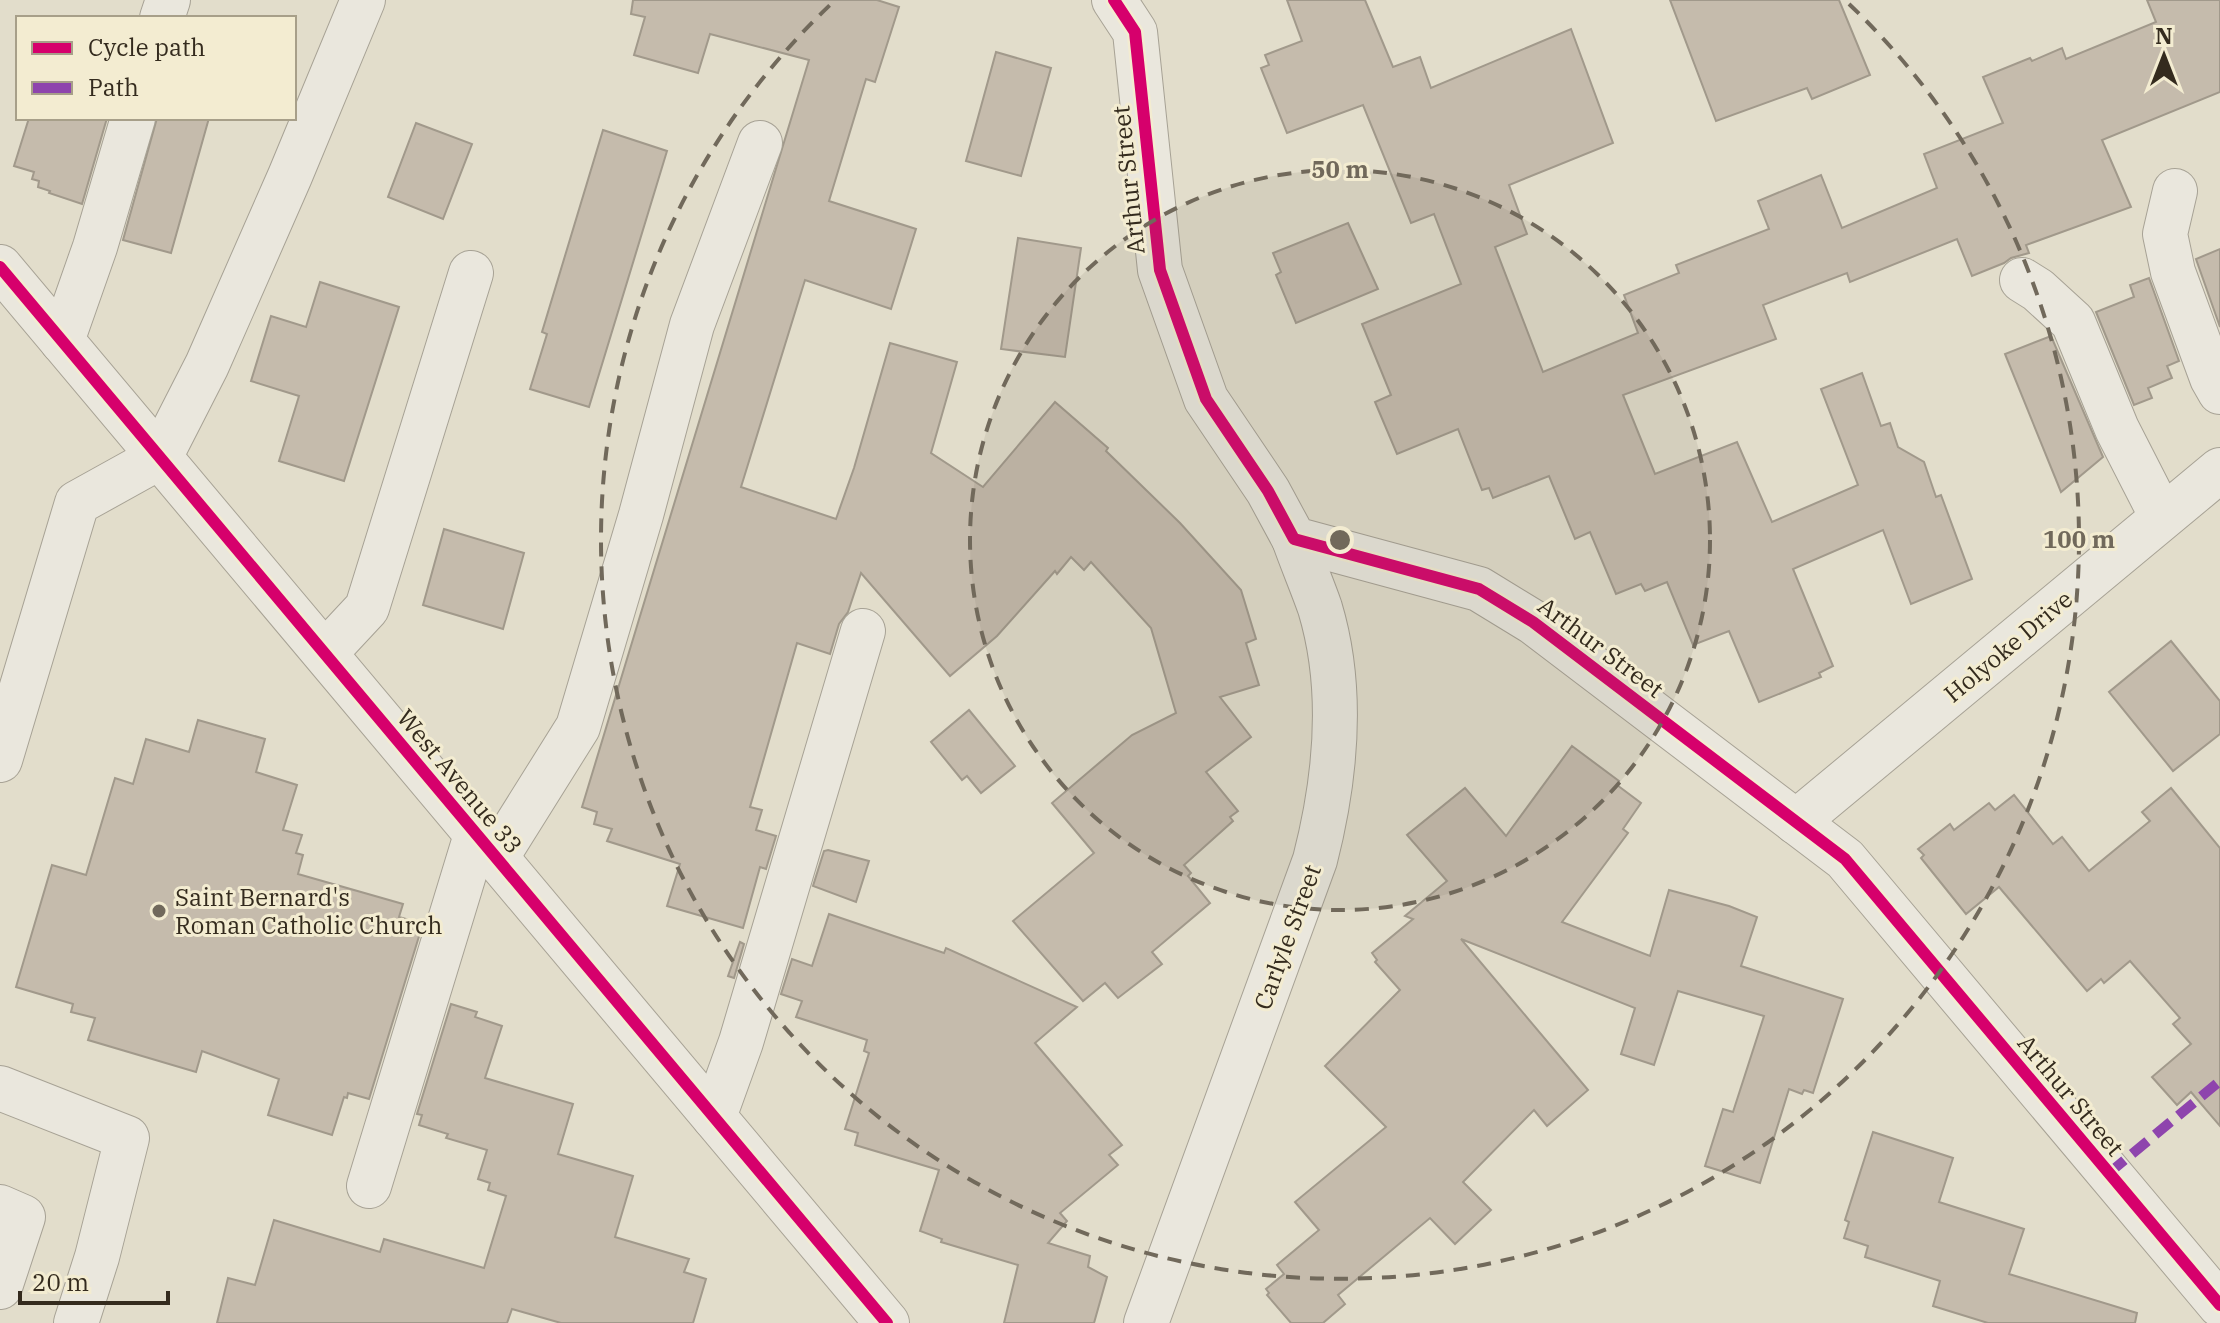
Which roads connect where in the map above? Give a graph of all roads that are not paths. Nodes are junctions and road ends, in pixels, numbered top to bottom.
1 (363, 0) edge
2 (1133, 11) edge
3 (132, 120) edge
4 (760, 143) dead end
5 (2175, 191) dead end
6 (0, 267) edge
7 (471, 273) dead end
8 (2022, 280) dead end
9 (62, 341) junction
10 (2220, 392) edge
11 (160, 457) junction
12 (2220, 470) edge
13 (2162, 517) junction
14 (1294, 539) junction
15 (863, 631) dead end
16 (325, 653) junction
17 (0, 760) edge
18 (1796, 822) junction
19 (486, 846) junction
20 (0, 1088) edge
21 (714, 1117) junction
22 (369, 1186) dead end
23 (0, 1207) edge
24 (0, 1287) edge
25 (2220, 1305) edge
26 (76, 1323) edge
27 (887, 1323) edge
28 (1146, 1323) edge

1 - 11 street
2 - 14 street, Arthur Street
3 - 9 street
4 - 19 street
5 - 10 street
6 - 9 street, West Avenue 33
7 - 16 street
8 - 13 street
9 - 11 street, West Avenue 33
11 - 16 street, West Avenue 33
11 - 17 street
12 - 13 street, Holyoke Drive
13 - 18 street, Holyoke Drive
14 - 18 street, Arthur Street
14 - 28 street, Carlyle Street
15 - 21 street
16 - 19 street, West Avenue 33
18 - 25 street, Arthur Street
19 - 21 street, West Avenue 33
19 - 22 street
20 - 26 street
21 - 27 street, West Avenue 33
23 - 24 street

